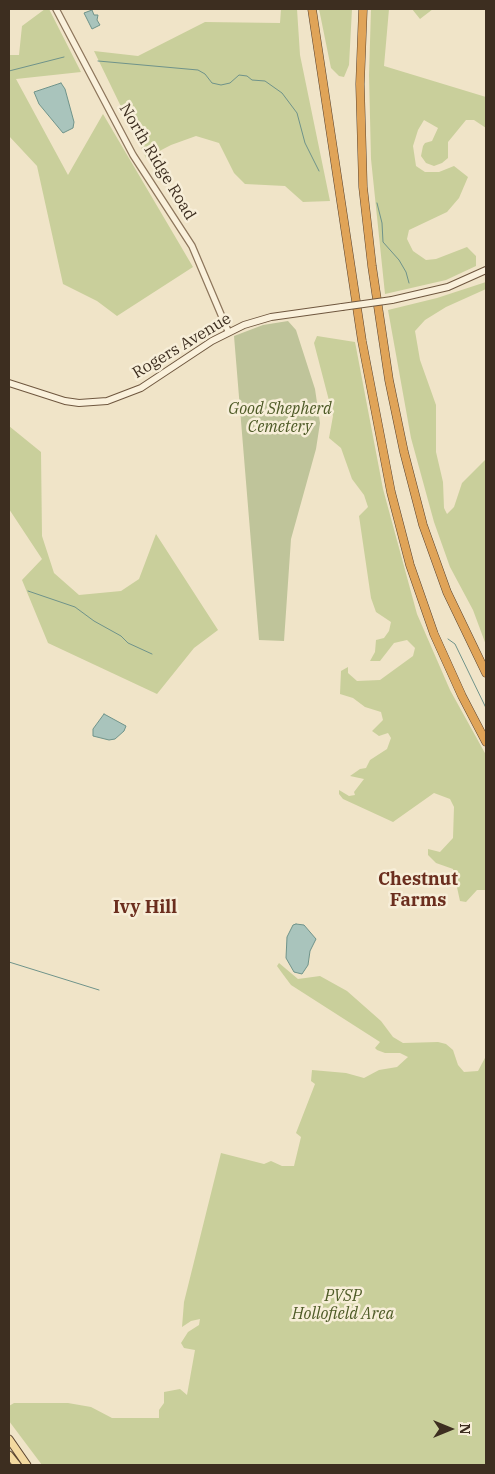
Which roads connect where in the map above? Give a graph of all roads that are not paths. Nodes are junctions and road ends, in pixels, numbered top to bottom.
1 (56, 9) edge
2 (312, 9) edge
3 (363, 9) edge
4 (486, 270) edge
5 (228, 331) junction
6 (9, 383) edge
7 (486, 673) edge
8 (486, 742) edge
9 (9, 1439) edge
10 (9, 1455) edge
11 (17, 1465) edge
12 (27, 1465) edge

1 - 5 street, North Ridge Road
2 - 8 highway
3 - 7 highway
4 - 5 main road, Rogers Avenue, bridge
5 - 6 main road, Rogers Avenue
9 - 12 main road
10 - 11 main road

